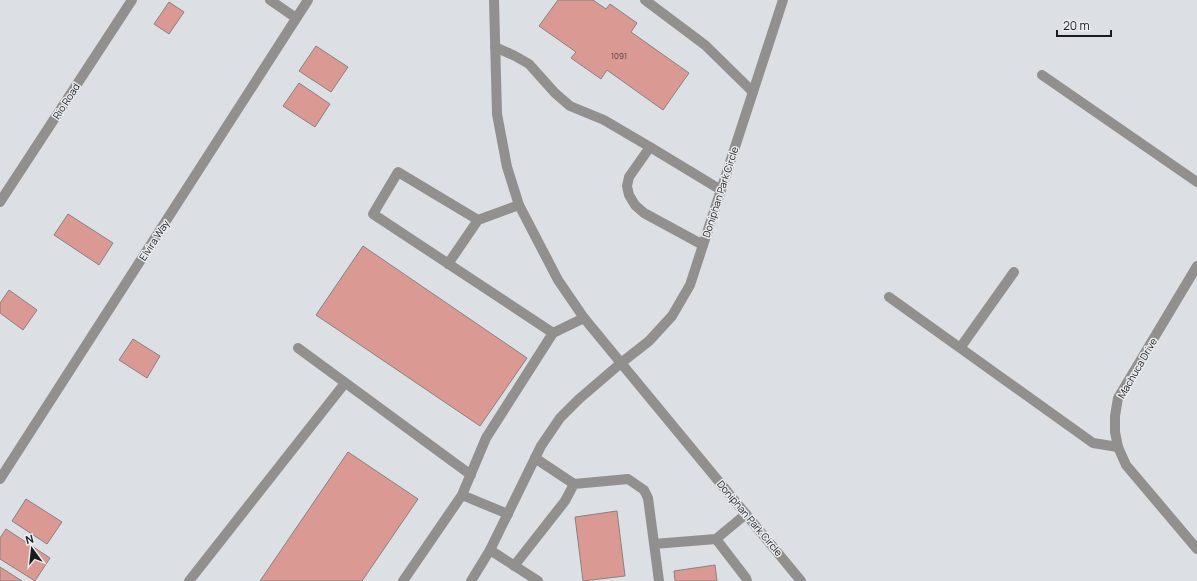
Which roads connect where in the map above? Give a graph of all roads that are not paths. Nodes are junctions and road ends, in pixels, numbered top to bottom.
1 (132, 0) edge
2 (270, 0) edge
3 (308, 0) edge
4 (494, 0) edge
5 (644, 0) edge
6 (783, 0) edge
7 (296, 18) junction
8 (495, 47) junction
9 (1042, 75) dead end
10 (753, 92) junction
11 (650, 146) junction
12 (1197, 182) edge
13 (721, 190) junction
14 (0, 202) edge
15 (519, 204) junction
16 (478, 220) junction
17 (703, 245) junction
18 (448, 264) junction
19 (1197, 266) edge
20 (1014, 272) dead end
21 (888, 297) dead end
22 (584, 318) junction
23 (553, 333) junction
24 (298, 348) dead end
25 (960, 348) junction
26 (621, 363) junction
27 (345, 382) junction
28 (1118, 447) junction
29 (536, 458) junction
30 (471, 475) junction
31 (0, 479) edge
32 (574, 484) junction
33 (462, 495) junction
34 (508, 514) junction
35 (746, 514) junction
36 (716, 538) junction
37 (654, 544) junction
38 (1197, 549) edge
39 (490, 550) junction
40 (514, 566) junction
41 (188, 581) edge
42 (403, 581) edge
43 (471, 581) edge
44 (538, 581) edge
45 (659, 581) edge
46 (747, 581) edge
47 (801, 581) edge

1 - 14 street, Rio Road
2 - 7 street
3 - 7 street, Elvira Way
4 - 8 street, Doniphan Park Circle
5 - 10 street
6 - 10 street, Doniphan Park Circle
7 - 31 street, Elvira Way
8 - 11 street
8 - 15 street, Doniphan Park Circle
9 - 12 street
10 - 13 street, Doniphan Park Circle
11 - 13 street
11 - 17 street
13 - 17 street, Doniphan Park Circle
15 - 16 street
15 - 22 street, Doniphan Park Circle
16 - 18 street
16 - 18 street
17 - 26 street, Doniphan Park Circle
18 - 23 street
19 - 28 street, Machuca Drive
20 - 25 street
21 - 25 street
22 - 23 street
22 - 26 street, Doniphan Park Circle
23 - 30 street
24 - 27 street
25 - 28 street
26 - 29 street, Doniphan Park Circle
26 - 35 street, Doniphan Park Circle
27 - 30 street
27 - 41 street
28 - 38 street, Machuca Drive
29 - 32 street
29 - 34 street, Doniphan Park Circle
30 - 33 street
32 - 37 street
32 - 40 street
33 - 34 street
33 - 42 street
34 - 39 street, Doniphan Park Circle
35 - 36 street
35 - 47 street, Doniphan Park Circle
36 - 37 street
36 - 46 street
37 - 45 street
39 - 40 street
39 - 43 street, Doniphan Park Circle
40 - 44 street

